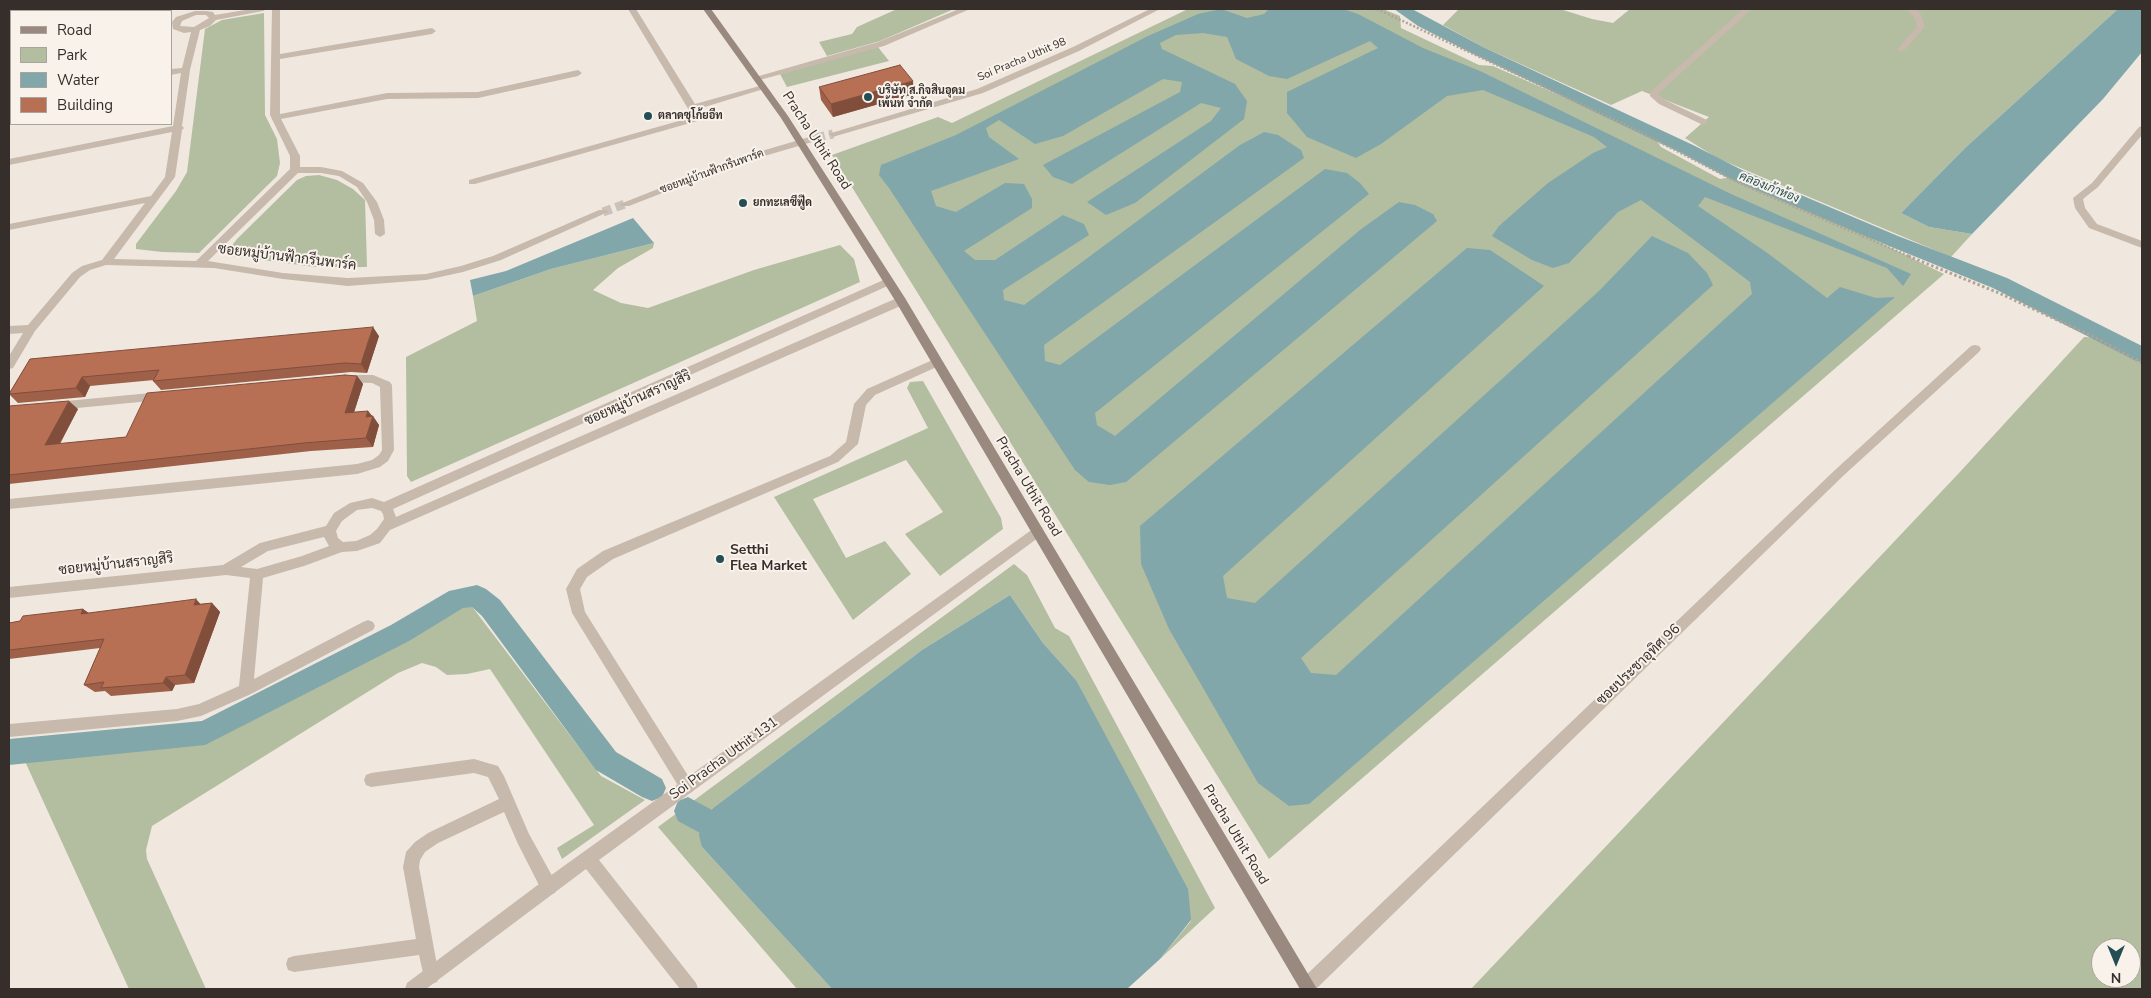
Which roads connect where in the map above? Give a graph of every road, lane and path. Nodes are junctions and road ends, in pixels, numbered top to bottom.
1 (189, 9) edge
2 (263, 9) edge
3 (276, 9) edge
4 (632, 9) edge
5 (707, 9) edge
6 (966, 9) edge
7 (1156, 9) edge
8 (1377, 9) edge
9 (1748, 9) edge
10 (1910, 9) edge
11 (209, 13) edge
12 (183, 17) junction
13 (173, 25) edge
14 (196, 28) junction
15 (432, 31) dead end
16 (1901, 49) dead end
17 (275, 57) junction
18 (186, 70) junction
19 (172, 72) edge
20 (578, 73) dead end
21 (760, 83) junction
22 (694, 108) junction
23 (276, 117) junction
24 (1704, 122) dead end
25 (179, 128) junction
26 (2142, 128) edge
27 (833, 134) tunnel mouth
28 (816, 138) tunnel mouth
29 (801, 142) junction
30 (9, 162) edge
31 (295, 170) junction
32 (472, 182) dead end
33 (156, 198) junction
34 (625, 204) tunnel mouth
35 (603, 212) tunnel mouth
36 (9, 227) edge
37 (380, 234) dead end
38 (2142, 245) edge
39 (106, 262) junction
40 (199, 264) junction
41 (888, 282) junction
42 (901, 301) junction
43 (31, 328) junction
44 (9, 330) edge
45 (1975, 349) dead end
46 (937, 362) junction
47 (2142, 363) edge
48 (9, 365) edge
49 (332, 380) edge
50 (175, 394) edge
51 (48, 407) edge
52 (9, 504) edge
53 (386, 507) junction
54 (388, 526) junction
55 (330, 530) junction
56 (1037, 531) junction
57 (341, 547) junction
58 (226, 570) junction
59 (257, 574) junction
60 (9, 592) edge
61 (368, 626) dead end
62 (246, 690) junction
63 (9, 731) edge
64 (371, 780) dead end
65 (687, 787) junction
66 (507, 803) junction
67 (588, 859) junction
68 (549, 887) junction
69 (425, 946) junction
70 (294, 964) dead end
71 (431, 976) junction
72 (1308, 988) edge
73 (413, 989) edge
74 (690, 989) edge

1 - 12 street
2 - 11 street
3 - 17 street
4 - 22 street
5 - 21 main road, Pracha Uthit Road
6 - 21 street
7 - 27 street, Soi Pracha Uthit 98
8 - 47 path
9 - 24 street
10 - 16 street
11 - 12 street
11 - 14 street
12 - 13 street
13 - 14 street
14 - 18 street
15 - 17 street
17 - 23 street
18 - 19 street
18 - 25 street
20 - 23 street
21 - 22 street
21 - 29 main road, Pracha Uthit Road
22 - 32 street
23 - 31 street
25 - 30 street
25 - 33 street
26 - 38 street
28 - 29 street, ซอยหมู่บ้านฟ้ากรีนพาร์ค
29 - 34 street, ซอยหมู่บ้านฟ้ากรีนพาร์ค
29 - 41 main road, Pracha Uthit Road
31 - 37 street
31 - 40 street
33 - 36 street
33 - 39 street
35 - 40 street, ซอยหมู่บ้านฟ้ากรีนพาร์ค
39 - 40 street, ซอยหมู่บ้านฟ้ากรีนพาร์ค
39 - 43 street, ซอยหมู่บ้านฟ้ากรีนพาร์ค
41 - 42 main road, Pracha Uthit Road
41 - 53 street, ซอยหมู่บ้านสราญสิริ
42 - 46 main road, Pracha Uthit Road
42 - 54 street, ซอยหมู่บ้านสราญสิริ
43 - 44 street
43 - 48 street, ซอยหมู่บ้านฟ้ากรีนพาร์ค
45 - 72 street, ซอยประชาอุทิศ 96
46 - 56 main road, Pracha Uthit Road
46 - 65 street
49 - 52 street
50 - 51 street
53 - 54 street
53 - 55 street, ซอยหมู่บ้านสราญสิริ
54 - 57 street, ซอยหมู่บ้านสราญสิริ
55 - 57 street
55 - 58 street, ซอยหมู่บ้านสราญสิริ
56 - 65 street, Soi Pracha Uthit 131
56 - 72 main road, Pracha Uthit Road
57 - 59 street, ซอยหมู่บ้านสราญสิริ
58 - 59 street, ซอยหมู่บ้านสราญสิริ
58 - 60 street, ซอยหมู่บ้านสราญสิริ
59 - 62 street
61 - 62 street
62 - 63 street
64 - 66 street
65 - 67 street, Soi Pracha Uthit 131
66 - 68 street
66 - 69 street
67 - 68 street, Soi Pracha Uthit 131
67 - 74 street
68 - 71 street, Soi Pracha Uthit 131
69 - 70 street
69 - 71 street
71 - 73 street, Soi Pracha Uthit 131

